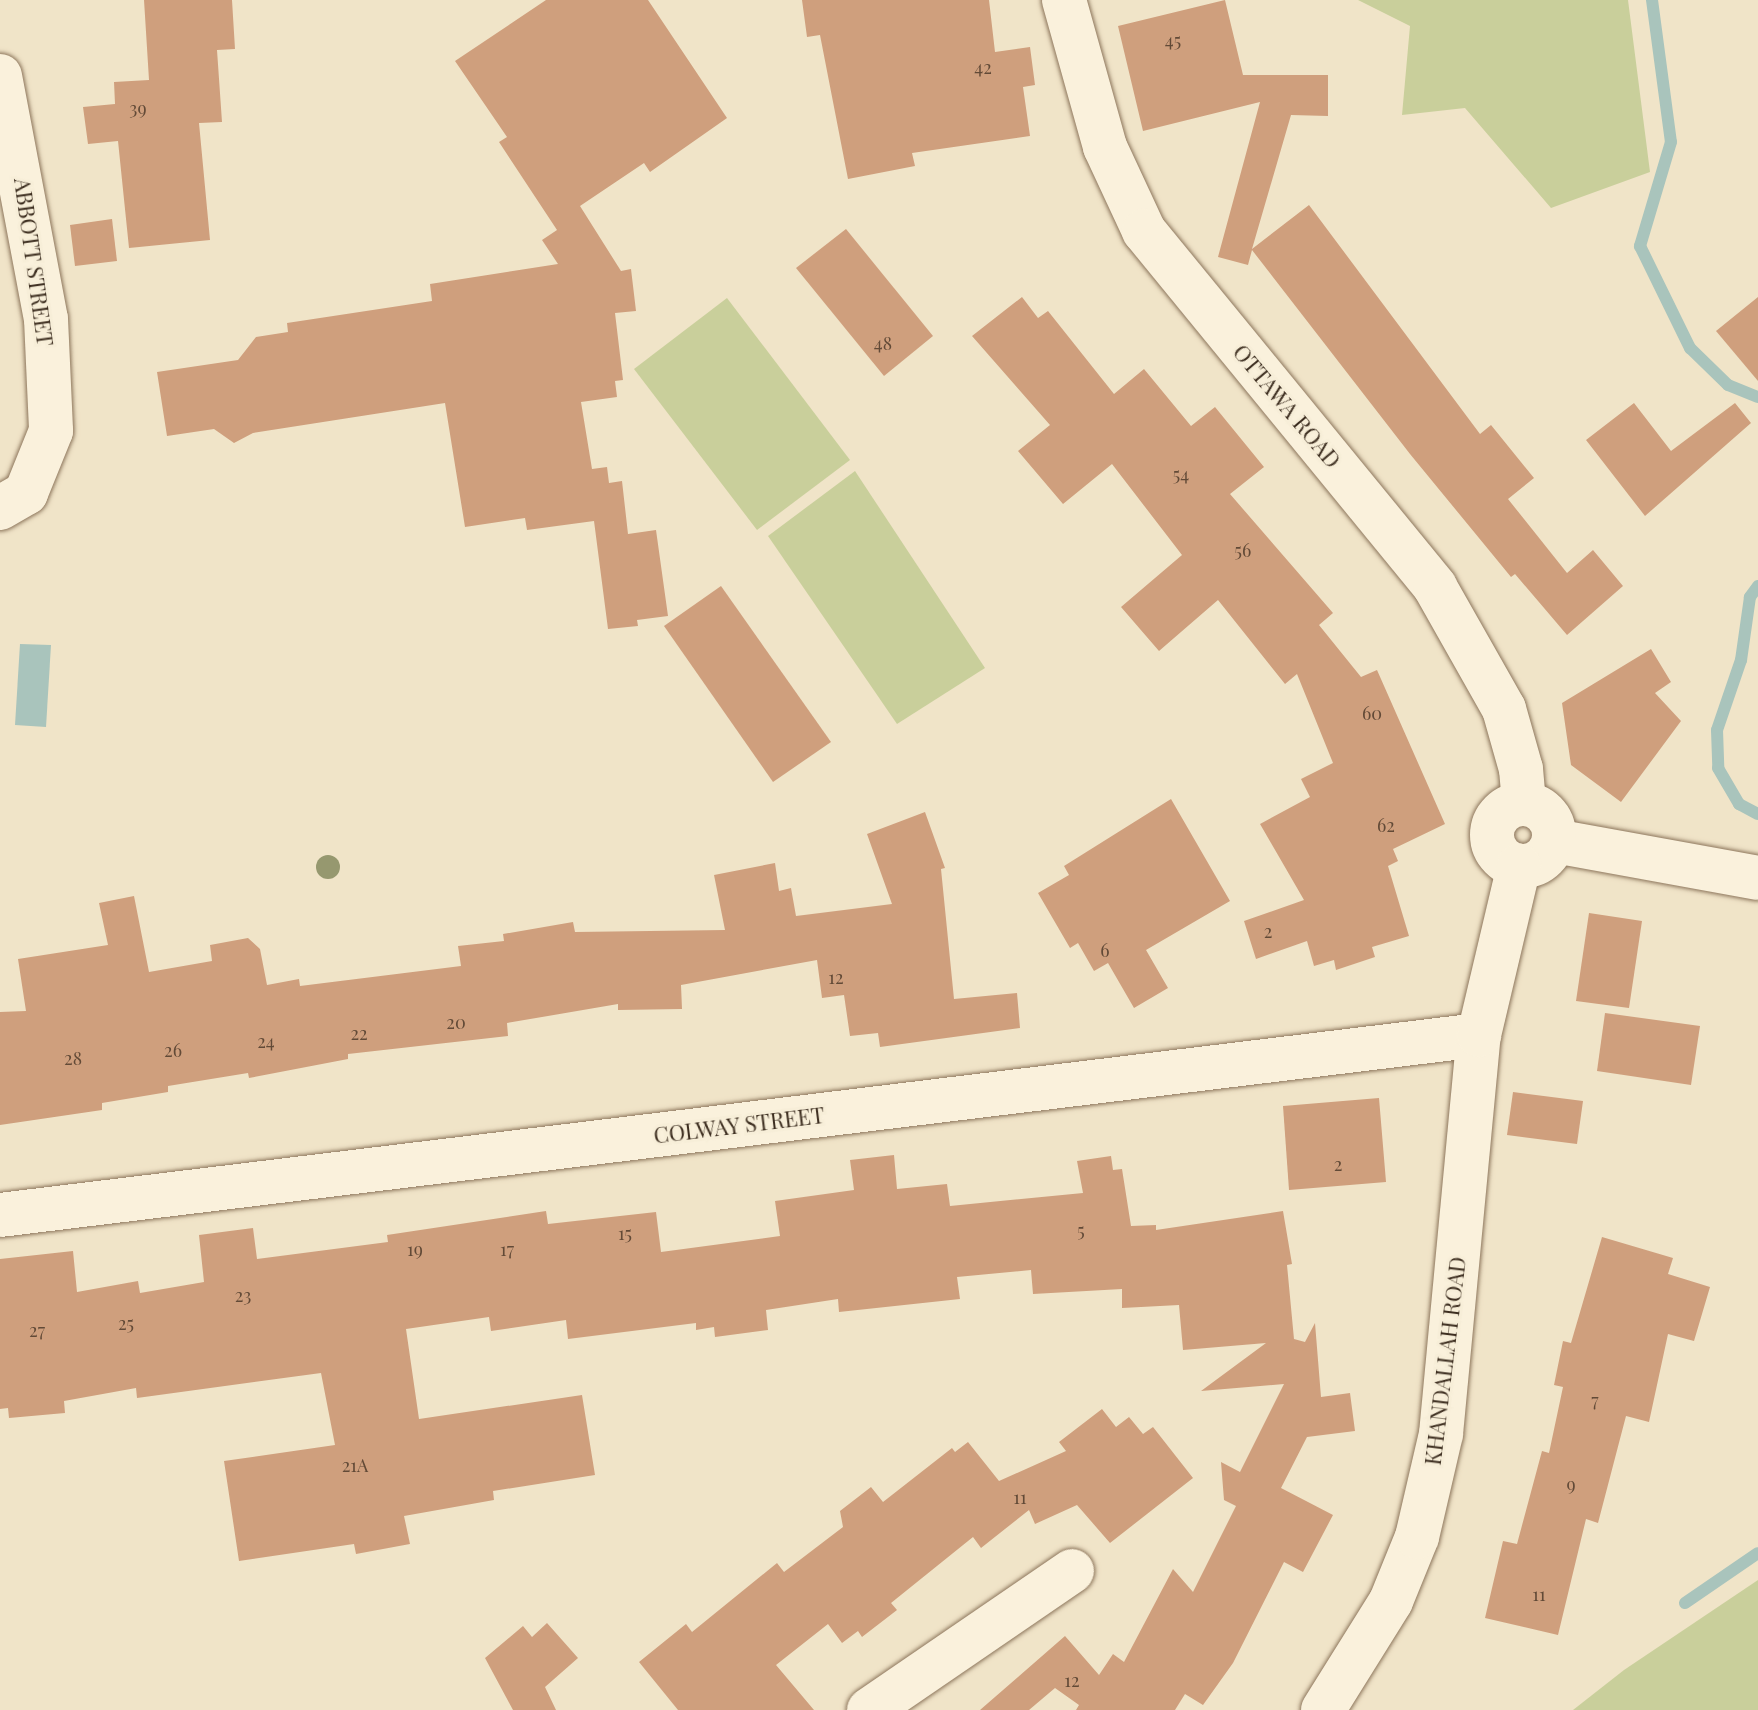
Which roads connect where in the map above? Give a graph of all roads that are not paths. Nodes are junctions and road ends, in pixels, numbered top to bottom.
1 (1064, 0) edge
2 (0, 76) edge
3 (13, 500) edge
4 (1524, 803) junction
5 (1555, 841) junction
6 (1519, 866) junction
7 (1758, 878) edge
8 (1479, 1035) junction
9 (0, 1215) edge
10 (1072, 1571) dead end
11 (869, 1710) edge
12 (1323, 1710) edge

1 - 4 street, OTTAWA ROAD
2 - 3 street, ABBOTT STREET
4 - 5 street
4 - 6 street
5 - 6 street
5 - 7 street
6 - 8 street
8 - 9 street, COLWAY STREET
8 - 12 street, KHANDALLAH ROAD
10 - 11 street

